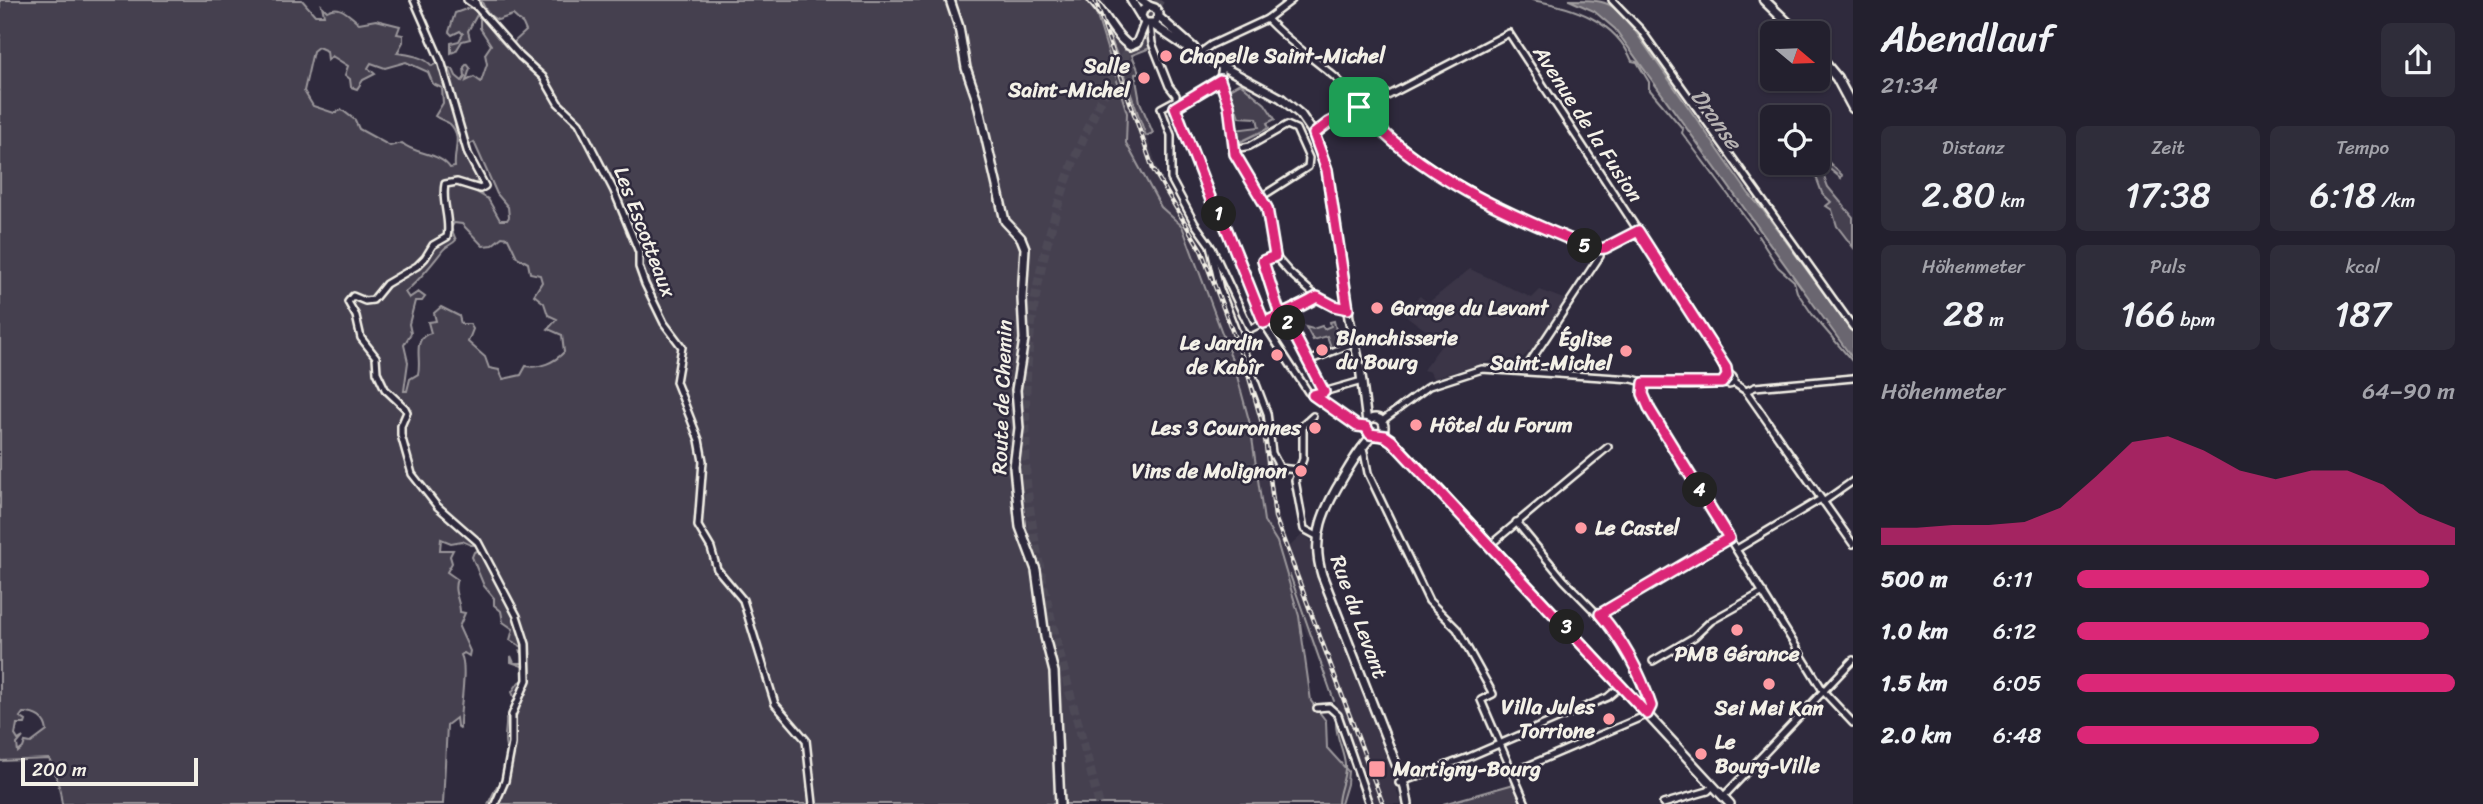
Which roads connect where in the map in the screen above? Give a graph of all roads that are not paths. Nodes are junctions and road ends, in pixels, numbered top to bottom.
1 (414, 0) edge
2 (467, 0) edge
3 (475, 0) edge
4 (950, 0) edge
5 (1092, 0) edge
6 (1131, 0) edge
7 (1140, 0) edge
8 (1292, 0) edge
9 (1612, 0) edge
10 (1764, 0) edge
11 (1150, 4) edge
12 (477, 7) junction
13 (1158, 18) junction
14 (1267, 19) junction
15 (1786, 21) edge
16 (1147, 22) junction
17 (1198, 52) junction
18 (1222, 65) junction
19 (1830, 70) edge
20 (1220, 80) junction
21 (1175, 104) junction
22 (1359, 107) junction
23 (1853, 107) edge
24 (1314, 134) junction
25 (1235, 149) junction
26 (1261, 197) junction
27 (1638, 231) junction
28 (1210, 246) junction
29 (1601, 250) junction
30 (1275, 256) junction
31 (1317, 297) junction
32 (1348, 309) junction
33 (1282, 314) junction
34 (1264, 323) junction
35 (1853, 327) edge
36 (1354, 343) junction
37 (1308, 361) junction
38 (1360, 367) junction
39 (1524, 371) junction
40 (1853, 378) edge
41 (1726, 379) junction
42 (1362, 381) junction
43 (1644, 383) junction
44 (1746, 391) junction
45 (1324, 392) junction
46 (1313, 395) junction
47 (1313, 416) dead end
48 (1381, 422) junction
49 (1370, 430) junction
50 (1608, 447) dead end
51 (1361, 448) junction
52 (1420, 469) junction
53 (1297, 470) junction
54 (1853, 481) edge
55 (1822, 501) junction
56 (1516, 522) junction
57 (1317, 536) junction
58 (1729, 538) junction
59 (1853, 544) edge
60 (1490, 545) junction
61 (1737, 550) junction
62 (1763, 592) junction
63 (1600, 614) junction
64 (1853, 660) edge
65 (1653, 661) dead end
66 (1621, 686) junction
67 (1824, 692) junction
68 (1317, 708) dead end
69 (1647, 714) junction
70 (1853, 723) edge
71 (1500, 744) junction
72 (1511, 773) junction
73 (1401, 783) junction
74 (1713, 786) junction
75 (1723, 797) junction
76 (495, 804) edge
77 (813, 804) edge
78 (1060, 804) edge
79 (1369, 804) edge
80 (1407, 804) edge
81 (1526, 804) edge
82 (1663, 804) edge
83 (1730, 804) edge

1 - 76 street
2 - 12 street, Les Escotteaux
3 - 12 street, Les Escotteaux
4 - 78 street, Route de Chemin
5 - 16 street
6 - 16 street
7 - 11 street
8 - 14 street
9 - 35 street
10 - 15 main road
11 - 13 street
11 - 16 street
12 - 77 street, Les Escotteaux
13 - 16 street
13 - 17 street
14 - 17 street
14 - 22 street
16 - 17 street
16 - 21 street
17 - 18 street
18 - 20 street
18 - 24 street
19 - 23 main road
20 - 21 street
20 - 25 street
21 - 28 street
21 - 34 street
22 - 24 street
22 - 27 street, Avenue de la Fusion
22 - 29 street
24 - 32 street
25 - 26 street
25 - 26 street
26 - 30 street
27 - 29 street
27 - 41 street, Avenue de la Fusion
28 - 34 street
28 - 53 street
29 - 39 street
30 - 31 street
30 - 33 street
31 - 32 street
31 - 33 street
32 - 36 street
33 - 34 street
33 - 37 street
34 - 46 street
36 - 37 street
36 - 38 street
37 - 45 street
38 - 42 street
38 - 48 street
39 - 43 street
39 - 48 street
40 - 44 street
41 - 43 street
41 - 44 street
42 - 45 street
42 - 49 street
43 - 58 street
44 - 55 street
45 - 46 street
46 - 49 street
47 - 53 street
48 - 49 street
48 - 49 street
48 - 52 street
49 - 51 street, Rue du Levant
49 - 52 street
50 - 56 street
51 - 57 street, Rue du Levant
51 - 71 street
52 - 60 street
53 - 57 street
54 - 55 street
55 - 59 street
55 - 61 street
56 - 60 street
56 - 63 street
57 - 73 street, Rue du Levant
58 - 61 street
58 - 63 street
60 - 66 street
61 - 62 street
62 - 65 street
62 - 67 street
63 - 69 street
64 - 67 street
66 - 69 street
66 - 71 street
67 - 70 street
67 - 75 street
68 - 79 street
69 - 72 street
69 - 74 street
71 - 72 street
71 - 73 street
72 - 81 street
73 - 80 street, Rue du Levant
74 - 75 street
74 - 82 street
75 - 83 street

